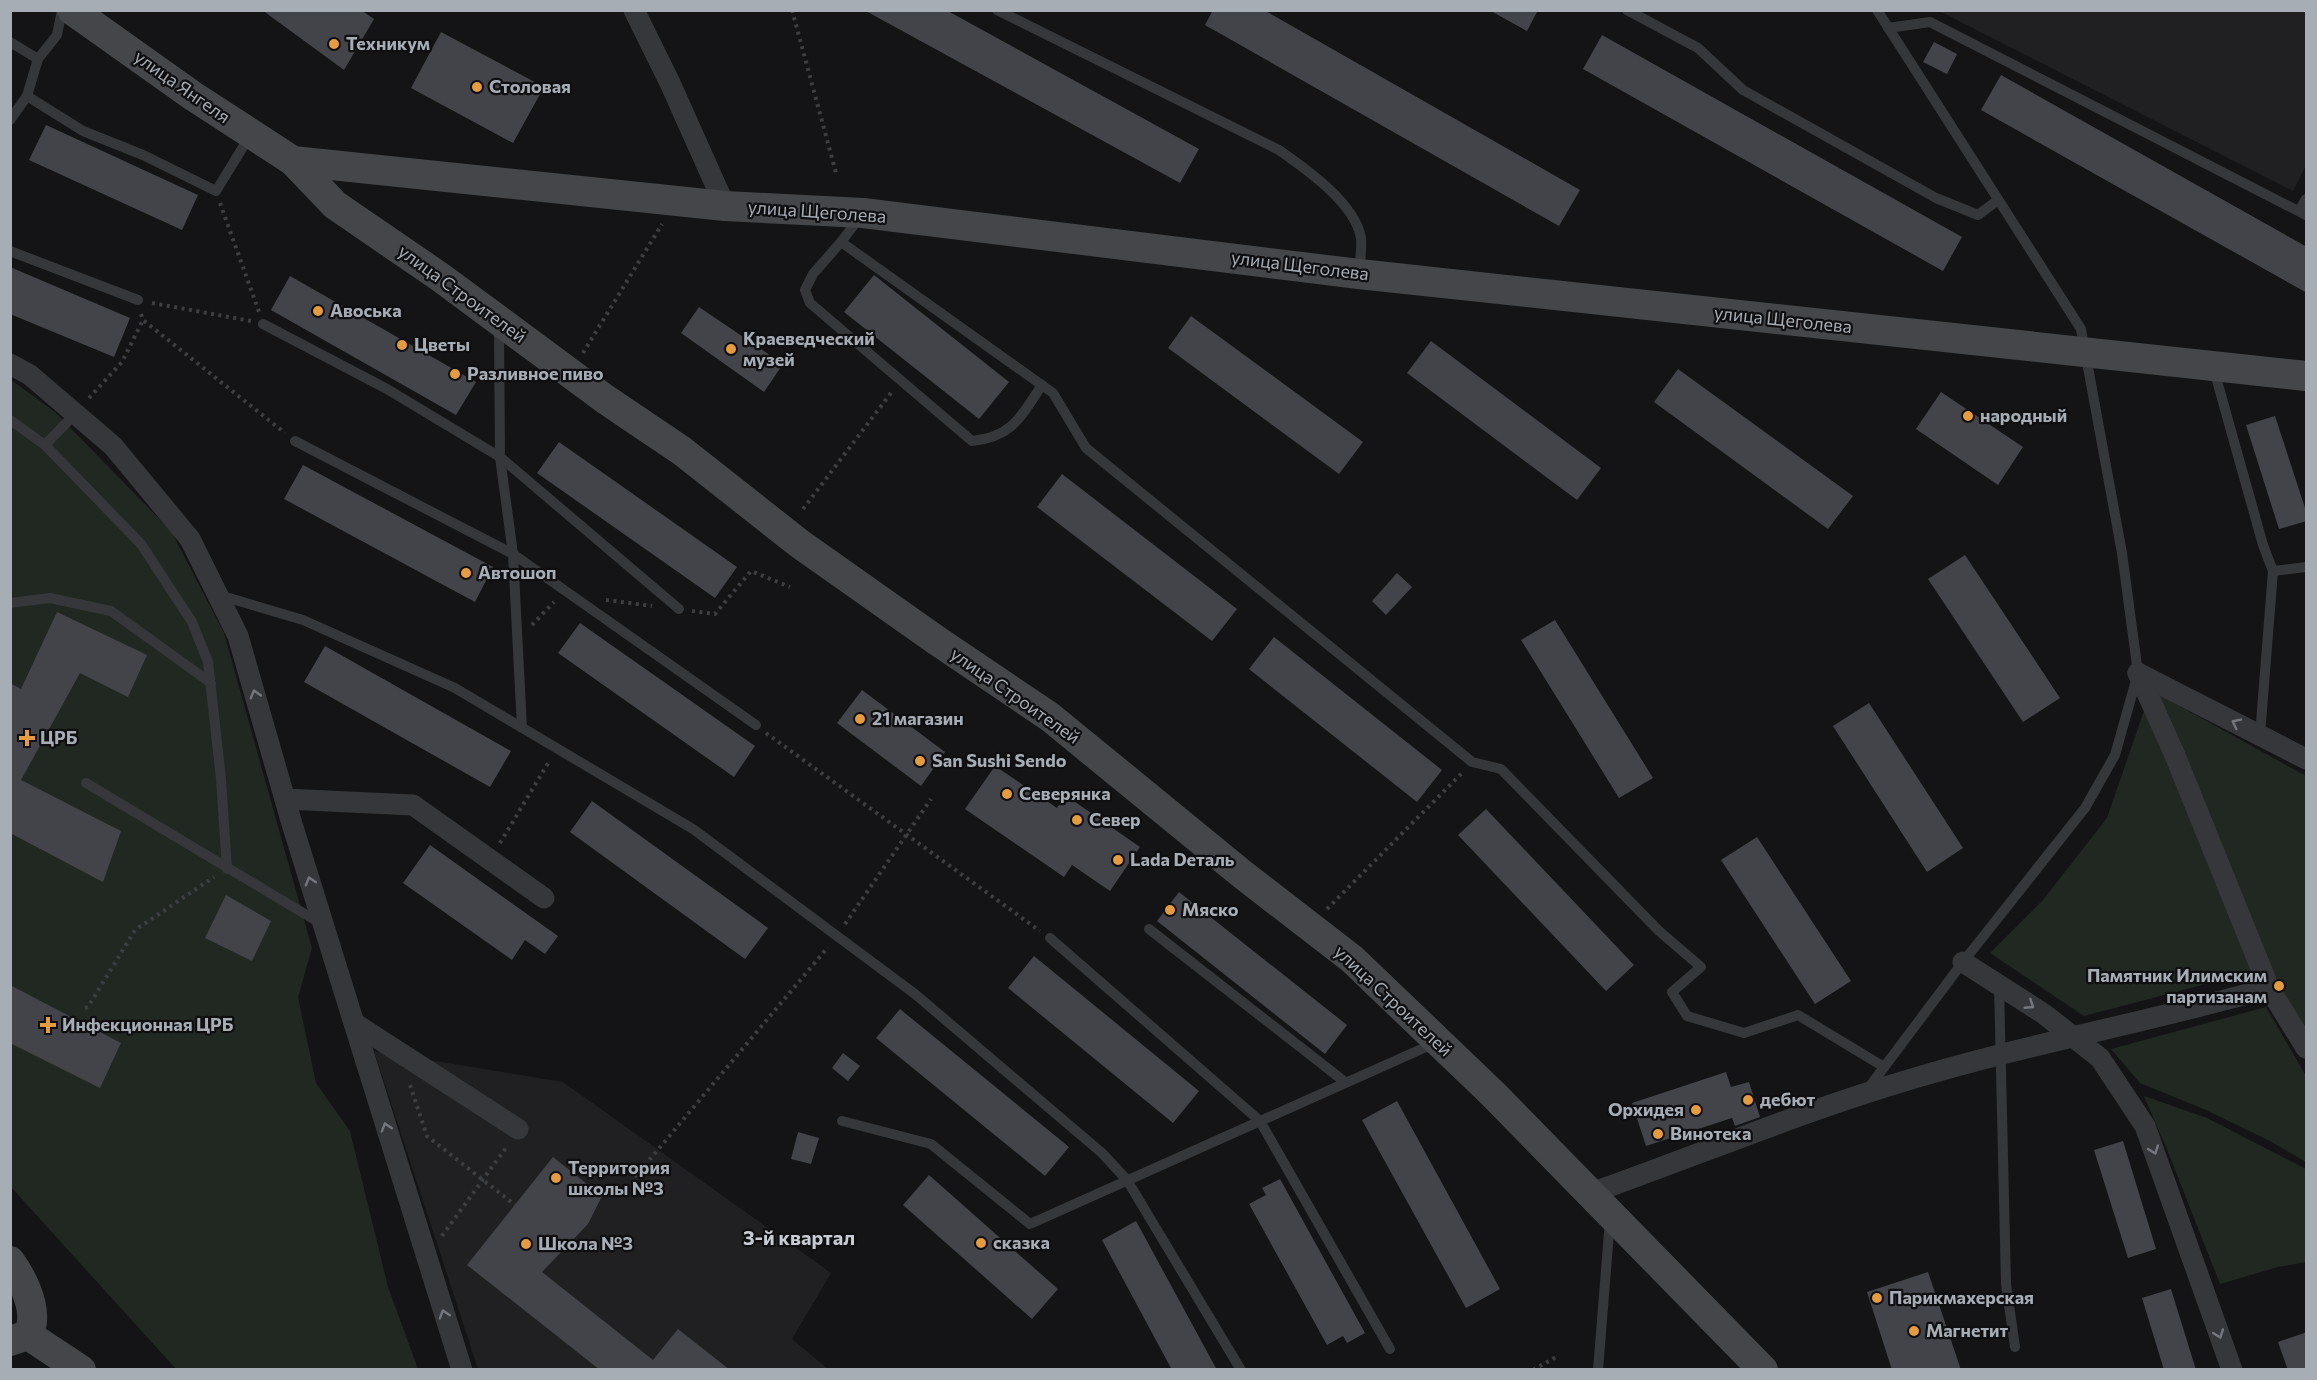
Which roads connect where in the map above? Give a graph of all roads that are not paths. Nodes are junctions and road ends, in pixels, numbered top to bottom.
1 (62, 10) edge
2 (72, 10) edge
3 (634, 10) edge
4 (997, 10) edge
5 (1627, 10) edge
6 (1877, 10) edge
7 (1888, 28) junction
8 (10, 42) edge
9 (38, 59) junction
10 (27, 96) junction
11 (10, 120) edge
12 (251, 134) junction
13 (293, 161) junction
14 (2307, 199) edge
15 (1998, 200) junction
16 (725, 206) junction
17 (863, 213) junction
18 (2303, 213) edge
19 (841, 242) junction
20 (10, 251) edge
21 (1359, 274) junction
22 (138, 300) road end
23 (500, 321) junction
24 (263, 324) road end
25 (2087, 353) junction
26 (10, 363) edge
27 (2213, 367) junction
28 (2307, 376) edge
29 (1042, 385) junction
30 (75, 414) junction
31 (10, 420) edge
32 (295, 441) road end
33 (45, 445) junction
34 (500, 457) junction
35 (513, 554) junction
36 (2307, 567) edge
37 (2272, 571) junction
38 (217, 594) junction
39 (10, 603) edge
40 (679, 609) dead end
41 (2138, 673) junction
42 (211, 682) junction
43 (756, 725) road end
44 (522, 728) junction
45 (2260, 735) junction
46 (2307, 759) edge
47 (86, 783) dead end
48 (285, 799) junction
49 (227, 869) junction
50 (544, 898) dead end
51 (323, 925) junction
52 (1149, 929) dead end
53 (1050, 938) road end
54 (1963, 962) junction
55 (1999, 985) junction
56 (2269, 988) junction
57 (354, 1023) junction
58 (2072, 1037) junction
59 (1438, 1041) junction
60 (2307, 1048) edge
61 (2000, 1054) junction
62 (1884, 1067) junction
63 (1345, 1083) junction
64 (1863, 1096) junction
65 (842, 1120) dead end
66 (1260, 1121) junction
67 (519, 1129) road end
68 (1127, 1180) junction
69 (1600, 1204) junction
70 (10, 1261) edge
71 (19, 1338) edge
72 (2015, 1347) dead end
73 (1390, 1349) dead end
74 (1760, 1368) edge
75 (81, 1370) edge
76 (462, 1370) edge
77 (1241, 1370) edge
78 (1598, 1370) edge
79 (2232, 1370) edge

1 - 9 lane
2 - 12 street, улица Янгеля
3 - 16 street
4 - 21 lane
5 - 15 lane
6 - 7 lane
7 - 15 lane
7 - 18 lane
8 - 9 lane
9 - 10 lane
10 - 11 lane
10 - 12 lane
12 - 13 street, улица Янгеля
13 - 16 street, улица Щеголева
13 - 23 street, улица Строителей
14 - 18 lane
15 - 25 lane
16 - 17 street, улица Щеголева
17 - 19 lane
17 - 21 street, улица Щеголева
19 - 29 lane
19 - 29 lane
20 - 22 lane
21 - 25 street, улица Щеголева
23 - 34 lane
23 - 59 street, улица Строителей
24 - 34 lane
25 - 27 street, улица Щеголева
25 - 41 lane
26 - 30 street
27 - 28 street, улица Щеголева
27 - 37 lane
29 - 62 lane
30 - 33 lane
30 - 38 street
31 - 33 lane
32 - 35 lane
33 - 42 lane
34 - 35 lane
34 - 40 lane
35 - 43 lane
35 - 44 lane
36 - 37 lane
37 - 45 lane
38 - 44 lane
48 -> 38 street
39 - 42 lane
45 -> 41 street
41 - 54 lane
41 - 56 street
42 - 49 lane
44 - 68 lane
45 - 46 street
47 - 49 lane
48 - 50 street
51 -> 48 street
49 - 51 lane
51 - 57 street
52 - 63 lane
53 - 66 lane
54 - 55 street
54 - 62 lane
55 -> 58 street
55 - 61 lane
56 - 58 street
56 - 60 street
57 - 67 street
76 -> 57 street
58 - 61 street
58 -> 79 street
59 - 63 lane
59 - 69 street, улица Строителей
61 - 64 street
61 - 72 lane
62 - 64 lane
63 - 66 lane
64 - 69 street
65 - 68 lane
66 - 68 lane
66 - 73 lane
68 - 77 lane
69 - 74 street, улица Строителей
69 - 78 lane
70 - 71 street
71 - 75 street

